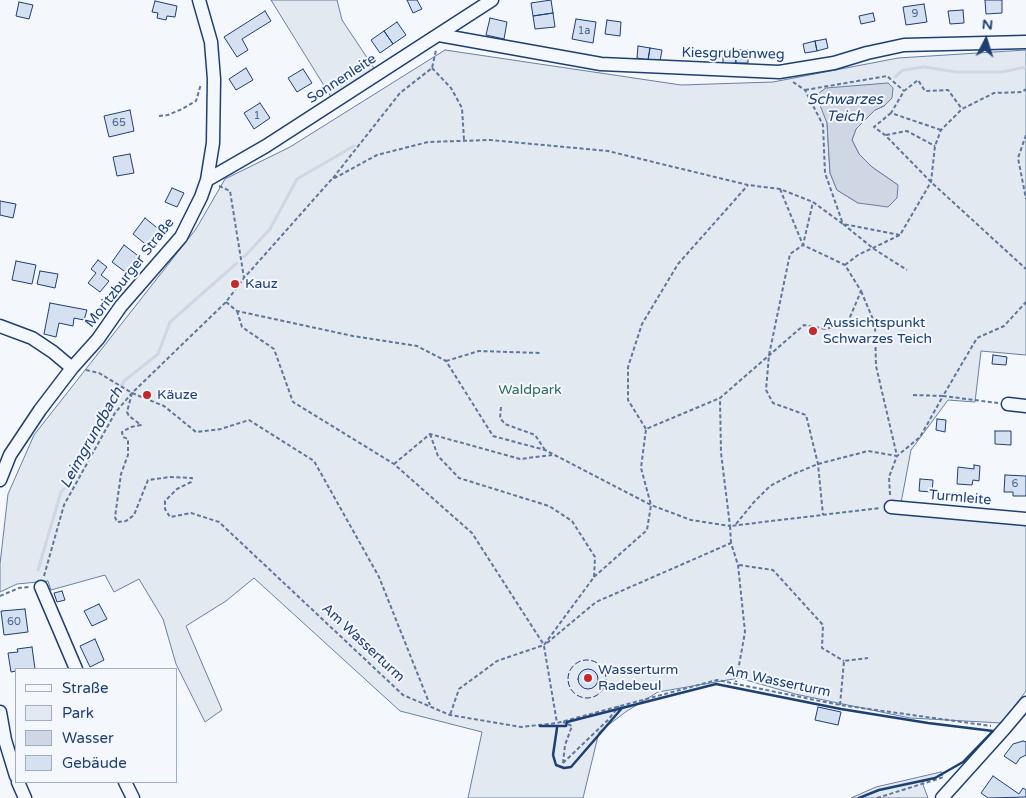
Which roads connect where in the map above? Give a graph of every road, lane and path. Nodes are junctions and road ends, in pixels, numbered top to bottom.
1 (199, 0) edge
2 (492, 0) edge
3 (439, 35) junction
4 (1026, 42) edge
5 (214, 79) junction
6 (1026, 89) edge
7 (904, 90) junction
8 (962, 109) junction
9 (891, 113) junction
10 (159, 116) dead end
11 (941, 130) junction
12 (1026, 134) edge
13 (885, 135) junction
14 (464, 141) junction
15 (935, 146) junction
16 (207, 180) junction
17 (331, 180) junction
18 (931, 182) junction
19 (748, 185) junction
20 (780, 190) junction
21 (230, 191) dead end
22 (1026, 199) edge
23 (813, 202) junction
24 (843, 224) junction
25 (900, 235) junction
26 (803, 245) junction
27 (874, 249) junction
28 (845, 266) junction
29 (1026, 269) edge
30 (907, 270) dead end
31 (244, 278) junction
32 (860, 291) junction
33 (226, 302) junction
34 (1026, 302) edge
35 (238, 311) junction
36 (0, 326) edge
37 (540, 353) dead end
38 (769, 355) junction
39 (446, 361) junction
40 (72, 368) junction
41 (132, 393) junction
42 (913, 395) dead end
43 (943, 396) junction
44 (720, 398) junction
45 (1008, 404) joint
46 (1026, 406) edge
47 (501, 407) dead end
48 (646, 429) junction
49 (430, 434) junction
50 (545, 450) junction
51 (554, 454) junction
52 (897, 456) junction
53 (394, 464) junction
54 (818, 464) junction
55 (0, 480) edge
56 (651, 504) junction
57 (891, 507) junction
58 (823, 515) junction
59 (1026, 519) edge
60 (735, 525) junction
61 (730, 526) junction
62 (731, 543) junction
63 (738, 565) junction
64 (594, 577) junction
65 (41, 586) joint
66 (19, 588) dead end
67 (0, 596) edge
68 (544, 645) junction
69 (868, 658) dead end
70 (844, 661) junction
71 (76, 668) edge
72 (736, 682) junction
73 (1026, 703) edge
74 (840, 705) junction
75 (430, 706) junction
76 (619, 706) junction
77 (0, 712) edge
78 (450, 715) junction
79 (562, 721) junction
80 (557, 723) junction
81 (1006, 728) junction
82 (0, 754) edge
83 (6, 763) edge
84 (968, 770) junction
85 (15, 775) edge
86 (18, 783) edge
87 (126, 783) edge
88 (25, 798) edge
89 (133, 798) edge
90 (877, 798) edge
91 (942, 798) edge

1 - 5 street, Moritzburger Straße
2 - 3 street, Sonnenleite
3 - 4 street, Kiesgrubenweg
3 - 16 street, Sonnenleite
5 - 10 path
5 - 16 street, Moritzburger Straße
6 - 8 path
7 - 8 path
7 - 9 path
7 - 24 path
8 - 11 path
9 - 11 path
9 - 13 path
11 - 15 path
12 - 22 path
13 - 15 path
13 - 18 path
14 - 17 path
14 - 17 path
14 - 19 path
15 - 18 path
16 - 40 street, Moritzburger Straße
17 - 31 path
18 - 25 path
18 - 29 path
19 - 20 path
19 - 48 path
20 - 23 path
20 - 26 path
21 - 31 path
23 - 24 path
23 - 26 path
24 - 25 path
24 - 27 path
25 - 27 path
26 - 28 path
26 - 38 path
27 - 28 path
27 - 30 path
28 - 32 path
31 - 33 path
32 - 38 path
32 - 52 path
33 - 35 path
33 - 41 path
34 - 43 path
35 - 39 path
35 - 53 path
36 - 40 street
37 - 39 path
38 - 44 path
38 - 54 path
39 - 50 path
40 - 41 path
40 - 55 street, Moritzburger Straße
41 - 65 path
41 - 75 path
41 - 75 path, Am Wasserturm
42 - 43 path
43 - 45 path
43 - 52 path
44 - 48 path
44 - 61 path
45 - 46 street
47 - 50 path
48 - 56 path
49 - 51 path
49 - 53 path
49 - 64 path
50 - 51 path
51 - 56 path
52 - 54 path
52 - 57 path
53 - 68 path
54 - 58 path
54 - 60 path
56 - 61 path
56 - 64 path
57 - 58 path
57 - 59 street, Turmleite
58 - 60 path
60 - 61 path
61 - 62 path
62 - 63 path
62 - 68 path
63 - 70 path
63 - 72 path
64 - 68 path
65 - 71 street
66 - 67 path
68 - 78 path
68 - 80 path
69 - 70 path
70 - 74 path
72 - 74 path, Am Wasserturm
72 - 76 path, Am Wasserturm
73 - 81 street
74 - 81 path, Am Wasserturm
75 - 78 path, Am Wasserturm
76 - 79 path, Am Wasserturm
76 - 79 path
77 - 83 street
78 - 80 path, Am Wasserturm
79 - 80 path, Am Wasserturm
81 - 84 street
82 - 83 street
83 - 85 street
84 - 90 path
84 - 91 street
86 - 88 street
87 - 89 street

